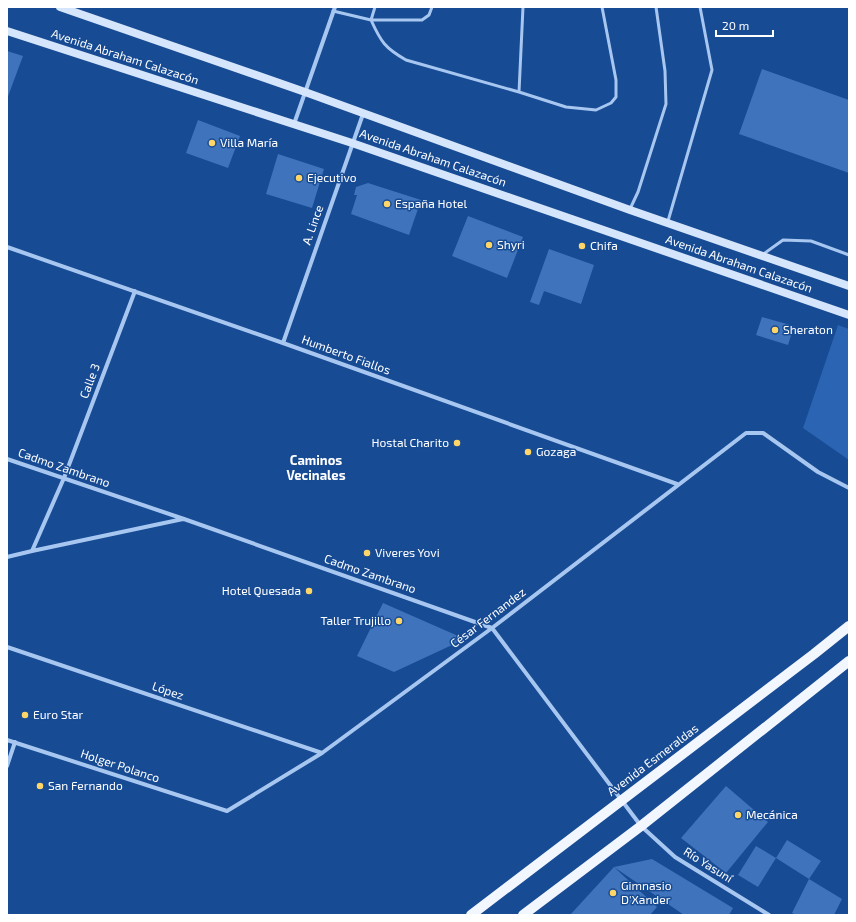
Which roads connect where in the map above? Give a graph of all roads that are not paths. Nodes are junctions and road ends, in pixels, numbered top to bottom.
1 (60, 7) edge
2 (375, 7) edge
3 (432, 7) edge
4 (523, 7) edge
5 (602, 7) edge
6 (656, 7) edge
7 (700, 7) edge
8 (334, 9) edge
9 (371, 20) junction
10 (7, 31) edge
11 (305, 92) junction
12 (519, 92) junction
13 (363, 114) junction
14 (294, 124) junction
15 (352, 143) junction
16 (630, 210) junction
17 (668, 223) junction
18 (7, 247) edge
19 (761, 255) junction
20 (849, 255) edge
21 (849, 286) edge
22 (135, 291) junction
23 (849, 315) edge
24 (283, 343) junction
25 (7, 459) edge
26 (64, 478) junction
27 (678, 484) junction
28 (849, 488) edge
29 (184, 519) junction
30 (32, 551) junction
31 (7, 557) edge
32 (849, 626) edge
33 (492, 628) junction
34 (7, 647) edge
35 (849, 661) edge
36 (7, 740) edge
37 (15, 742) junction
38 (322, 753) junction
39 (7, 766) edge
40 (622, 800) junction
41 (227, 811) joint
42 (641, 826) junction
43 (472, 915) edge
44 (523, 915) edge
45 (769, 915) edge

1 - 11 main road, Avenida Abraham Calazacón
2 - 9 lane
3 - 9 lane
4 - 12 lane
5 - 12 lane
6 - 16 lane
7 - 17 lane
8 - 9 lane
8 - 11 street
9 - 12 lane
10 - 14 main road, Avenida Abraham Calazacón
11 - 13 main road, Avenida Abraham Calazacón
11 - 14 street
13 - 15 street, A. Lince
13 - 16 main road, Avenida Abraham Calazacón
14 - 15 main road, Avenida Abraham Calazacón
15 - 23 main road, Avenida Abraham Calazacón
15 - 24 street, A. Lince
16 - 17 main road, Avenida Abraham Calazacón
17 - 19 main road, Avenida Abraham Calazacón
18 - 22 street, Humberto Fiallos
19 - 20 lane
19 - 21 main road, Avenida Abraham Calazacón
22 - 24 street, Humberto Fiallos
22 - 26 street, Calle 3
24 - 27 street, Humberto Fiallos
25 - 26 street, Cadmo Zambrano
26 - 29 street, Cadmo Zambrano
26 - 30 street, Calle 3
27 - 28 street, César Fernandez
27 - 33 street, César Fernandez
29 - 30 street
29 - 33 street, Cadmo Zambrano
30 - 31 street
32 - 40 main road, Avenida Esmeraldas
33 - 38 street, César Fernandez
33 - 40 street
34 - 38 street, López
35 - 42 main road
36 - 37 street, Holger Polanco
37 - 39 street
37 - 41 street, Holger Polanco
38 - 41 street, César Fernandez
40 - 42 street
40 - 43 main road, Avenida Esmeraldas
42 - 44 main road
42 - 45 street, Río Yasuní

